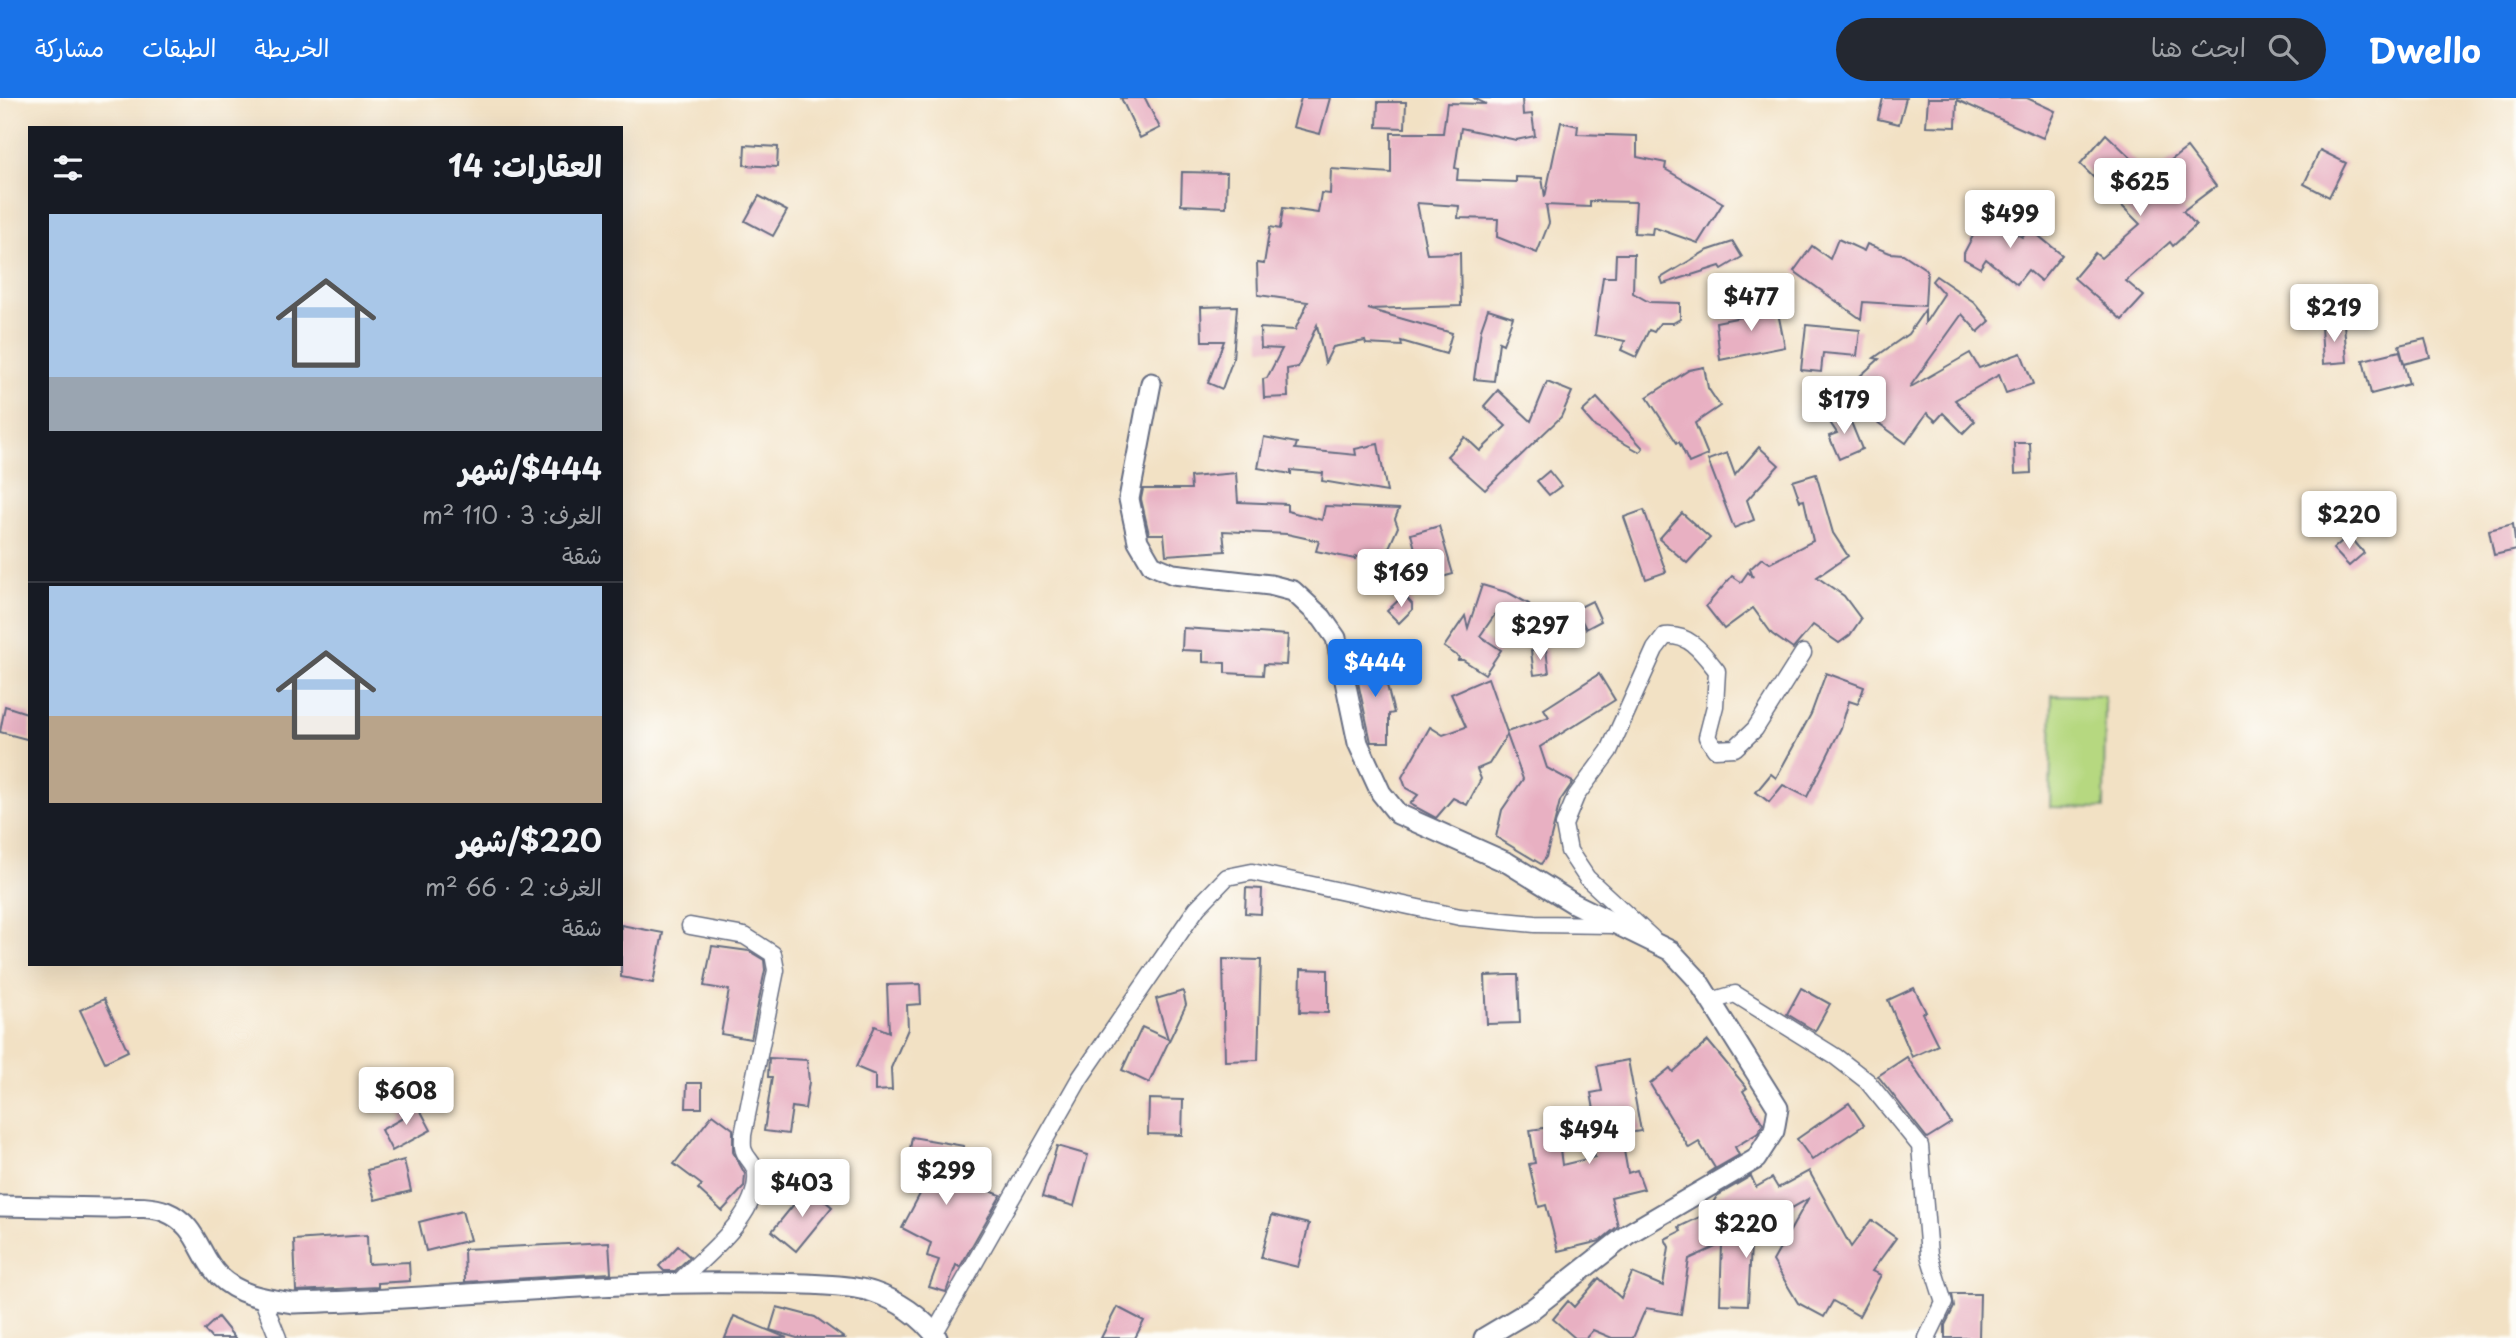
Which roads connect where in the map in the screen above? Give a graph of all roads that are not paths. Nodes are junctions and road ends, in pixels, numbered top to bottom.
1 (1151, 383) dead end
2 (1803, 653) dead end
3 (1618, 925) junction
4 (690, 926) dead end
5 (1658, 945) junction
6 (1711, 1001) junction
7 (0, 1206) edge
8 (680, 1281) junction
9 (262, 1298) junction
10 (936, 1336) edge
11 (278, 1338) edge
12 (1484, 1338) edge
13 (1927, 1338) edge

1 - 3 street
2 - 5 street
3 - 5 street
3 - 10 street
4 - 8 street
5 - 6 street
6 - 12 street
6 - 13 street
7 - 9 street
8 - 9 street
8 - 10 street
9 - 11 street

